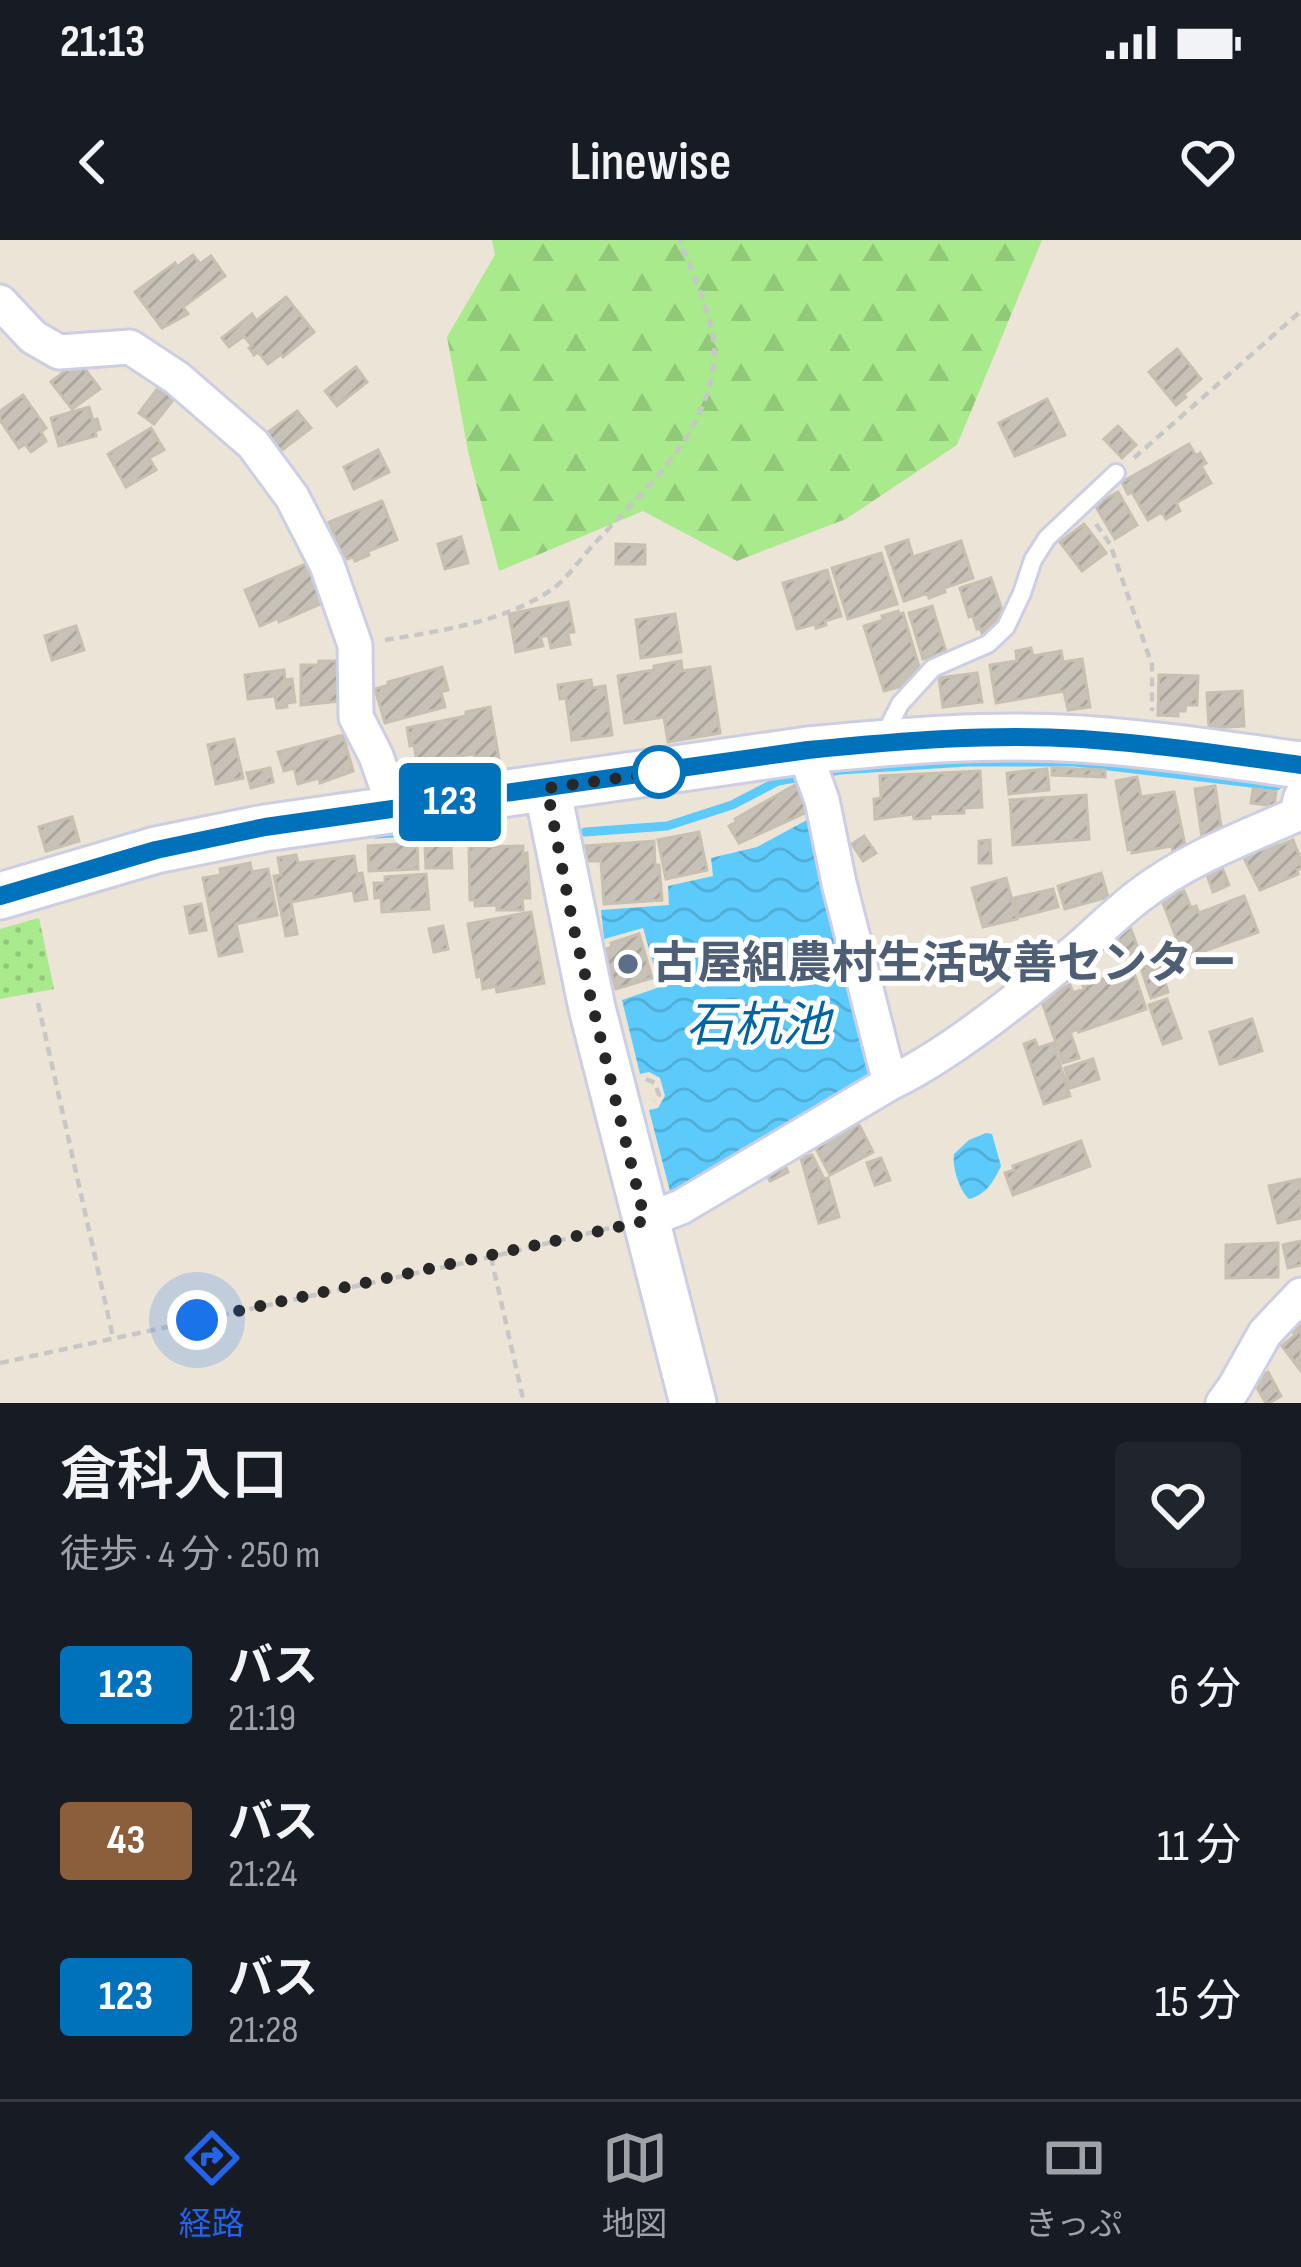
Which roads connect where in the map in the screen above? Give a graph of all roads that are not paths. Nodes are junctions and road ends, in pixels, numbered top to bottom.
1 (0, 302) edge
2 (1116, 473) road end
3 (894, 741) junction
4 (1301, 765) edge
5 (809, 766) junction
6 (547, 788) junction
7 (390, 811) junction
8 (1299, 814) edge
9 (0, 896) edge
10 (890, 1083) junction
11 (645, 1221) junction
12 (1301, 1295) edge
13 (693, 1403) edge
14 (1222, 1403) edge

1 - 7 street
2 - 3 lane
3 - 4 main road
3 - 5 main road
5 - 6 main road
5 - 10 street
6 - 7 main road
6 - 11 main road
7 - 9 main road
8 - 10 street
10 - 11 street
11 - 13 main road
12 - 14 street

